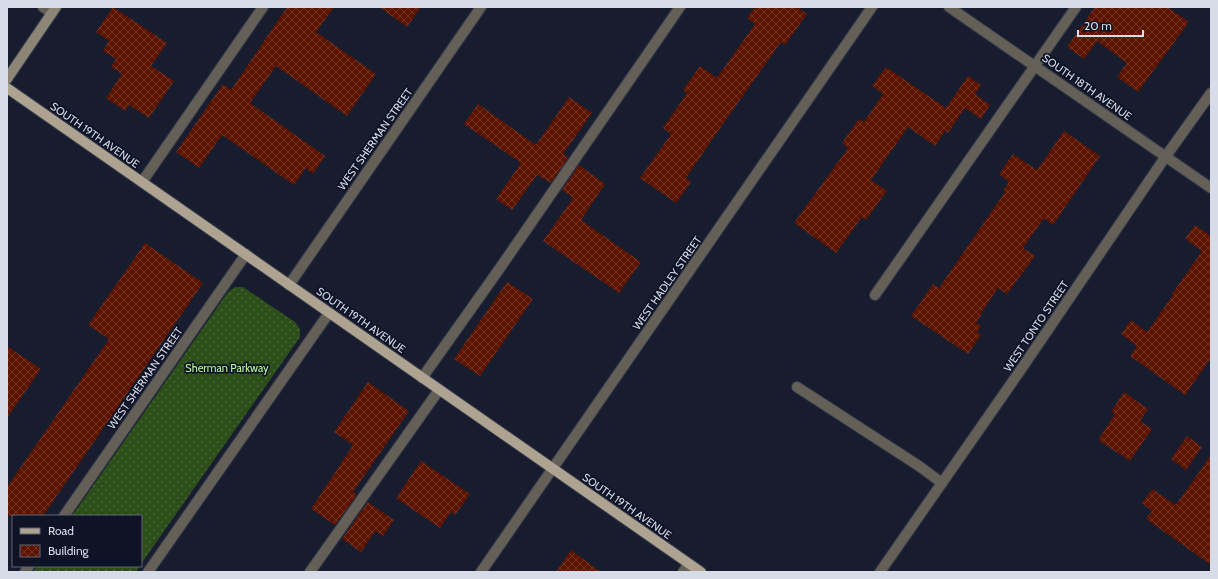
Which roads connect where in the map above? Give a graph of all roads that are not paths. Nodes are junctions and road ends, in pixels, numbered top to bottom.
1 (42, 7) edge
2 (263, 7) edge
3 (481, 7) edge
4 (680, 7) edge
5 (872, 7) edge
6 (949, 7) edge
7 (1076, 7) edge
8 (54, 10) edge
9 (1035, 66) junction
10 (7, 79) edge
11 (7, 88) edge
12 (1211, 93) edge
13 (1166, 156) junction
14 (142, 182) junction
15 (1211, 188) edge
16 (246, 254) junction
17 (289, 285) junction
18 (875, 295) dead end
19 (329, 313) junction
20 (422, 378) junction
21 (797, 387) dead end
22 (439, 390) junction
23 (553, 468) junction
24 (942, 483) junction
25 (65, 515) edge
26 (686, 568) edge
27 (148, 572) edge
28 (310, 572) edge
29 (481, 572) edge
30 (701, 572) edge
31 (880, 572) edge

1 - 8 street
2 - 14 street
3 - 17 street, WEST SHERMAN STREET
4 - 20 street
5 - 23 street, WEST HADLEY STREET
6 - 9 street, SOUTH 18TH AVENUE
7 - 9 street
8 - 10 main road
9 - 13 street, SOUTH 18TH AVENUE
9 - 18 street
11 - 14 main road, SOUTH 19TH AVENUE
12 - 13 street, WEST TONTO STREET
13 - 15 street, SOUTH 18TH AVENUE
13 - 24 street, WEST TONTO STREET
14 - 16 main road, SOUTH 19TH AVENUE
16 - 17 main road, SOUTH 19TH AVENUE
16 - 25 street, WEST SHERMAN STREET
17 - 19 main road, SOUTH 19TH AVENUE
19 - 20 main road, SOUTH 19TH AVENUE
19 - 27 street
20 - 22 main road, SOUTH 19TH AVENUE
21 - 24 street
22 - 23 main road, SOUTH 19TH AVENUE
22 - 28 street
23 - 26 main road, SOUTH 19TH AVENUE
23 - 29 street, WEST HADLEY STREET
24 - 31 street, WEST TONTO STREET
26 - 30 main road, SOUTH 19TH AVENUE

